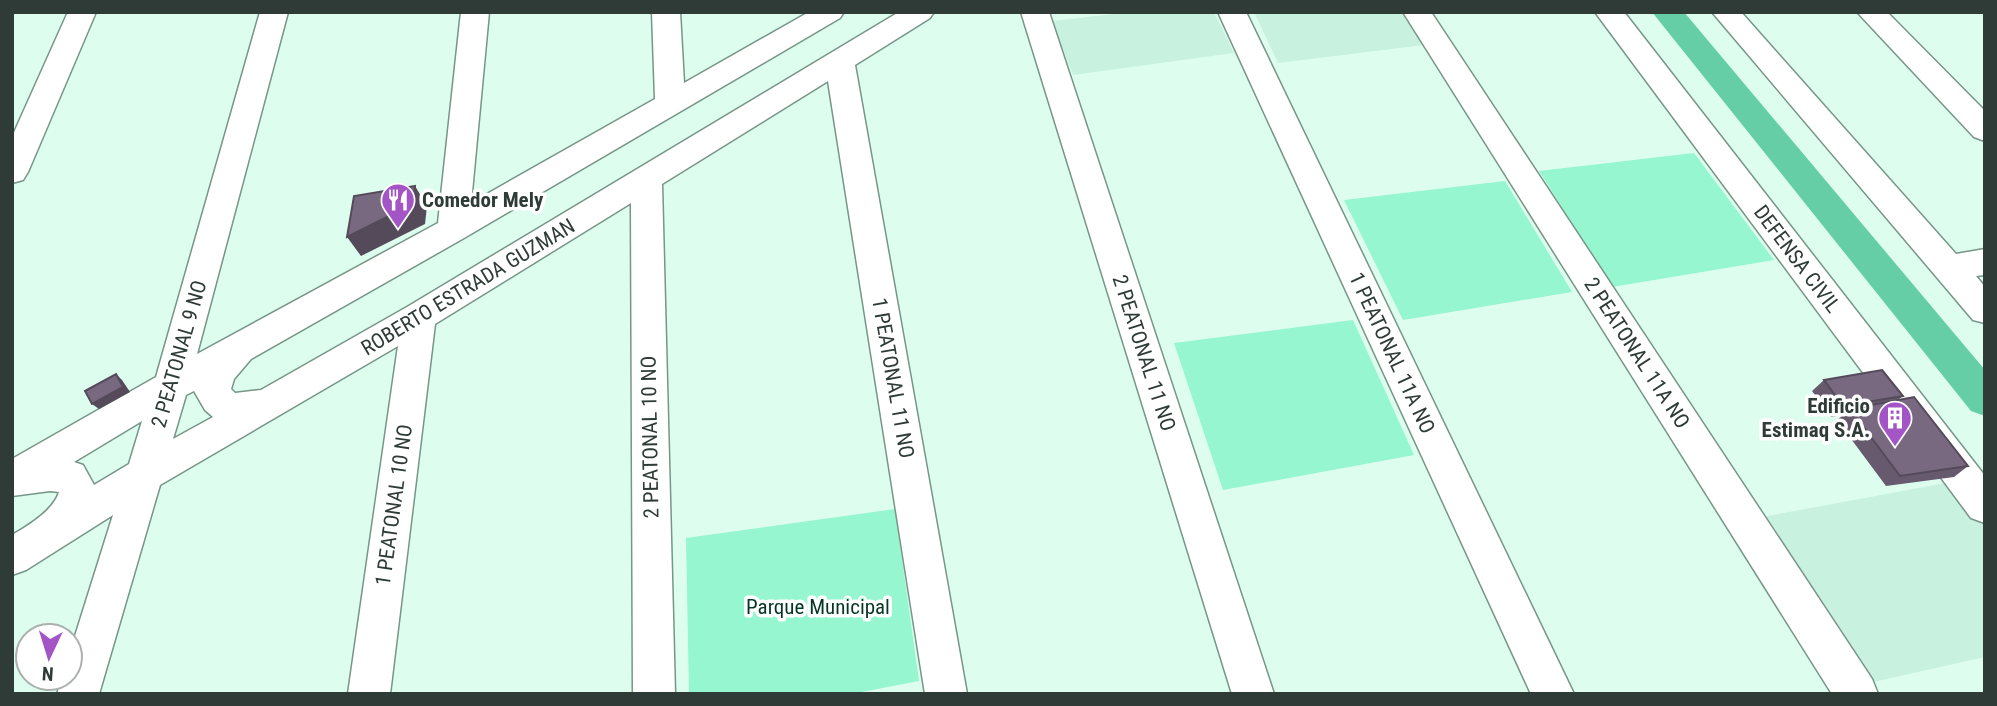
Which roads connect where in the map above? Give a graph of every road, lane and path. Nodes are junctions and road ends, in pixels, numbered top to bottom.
1 (82, 12) edge
2 (274, 12) edge
3 (475, 12) edge
4 (666, 12) edge
5 (830, 12) edge
6 (920, 12) edge
7 (1035, 12) edge
8 (1232, 12) edge
9 (1417, 12) edge
10 (1609, 12) edge
11 (1726, 12) edge
12 (1871, 12) edge
13 (839, 63) junction
14 (670, 104) junction
15 (1985, 130) edge
16 (12, 172) edge
17 (646, 179) junction
18 (453, 229) junction
19 (1985, 262) edge
20 (1948, 268) junction
21 (1985, 310) edge
22 (419, 317) junction
23 (243, 345) junction
24 (171, 386) junction
25 (270, 404) junction
26 (142, 476) junction
27 (12, 479) edge
28 (1985, 506) edge
29 (26, 548) edge
30 (78, 694) edge
31 (369, 694) edge
32 (654, 694) edge
33 (946, 694) edge
34 (1252, 694) edge
35 (1553, 694) edge
36 (1857, 694) edge

1 - 16 street
2 - 24 street, 2 PEATONAL 9 NO
3 - 18 street
4 - 14 street
5 - 14 street
6 - 13 street, ROBERTO ESTRADA GUZMAN
7 - 34 street, 2 PEATONAL 11 NO
8 - 35 street, 1 PEATONAL 11A NO
9 - 36 street, 2 PEATONAL 11A NO
10 - 28 street, DEFENSA CIVIL
11 - 20 street
12 - 15 street
13 - 17 street, ROBERTO ESTRADA GUZMAN
13 - 33 street, 1 PEATONAL 11 NO
14 - 18 street
17 - 22 street, ROBERTO ESTRADA GUZMAN
17 - 32 street, 2 PEATONAL 10 NO
18 - 23 street
19 - 20 street
20 - 21 street
22 - 25 street, ROBERTO ESTRADA GUZMAN
22 - 31 street, 1 PEATONAL 10 NO
23 - 24 street
23 - 25 street
24 - 26 street, 2 PEATONAL 9 NO
24 - 27 street
25 - 26 street, ROBERTO ESTRADA GUZMAN
26 - 29 street, ROBERTO ESTRADA GUZMAN
26 - 30 street, 2 PEATONAL 9 NO
27 - 29 street

